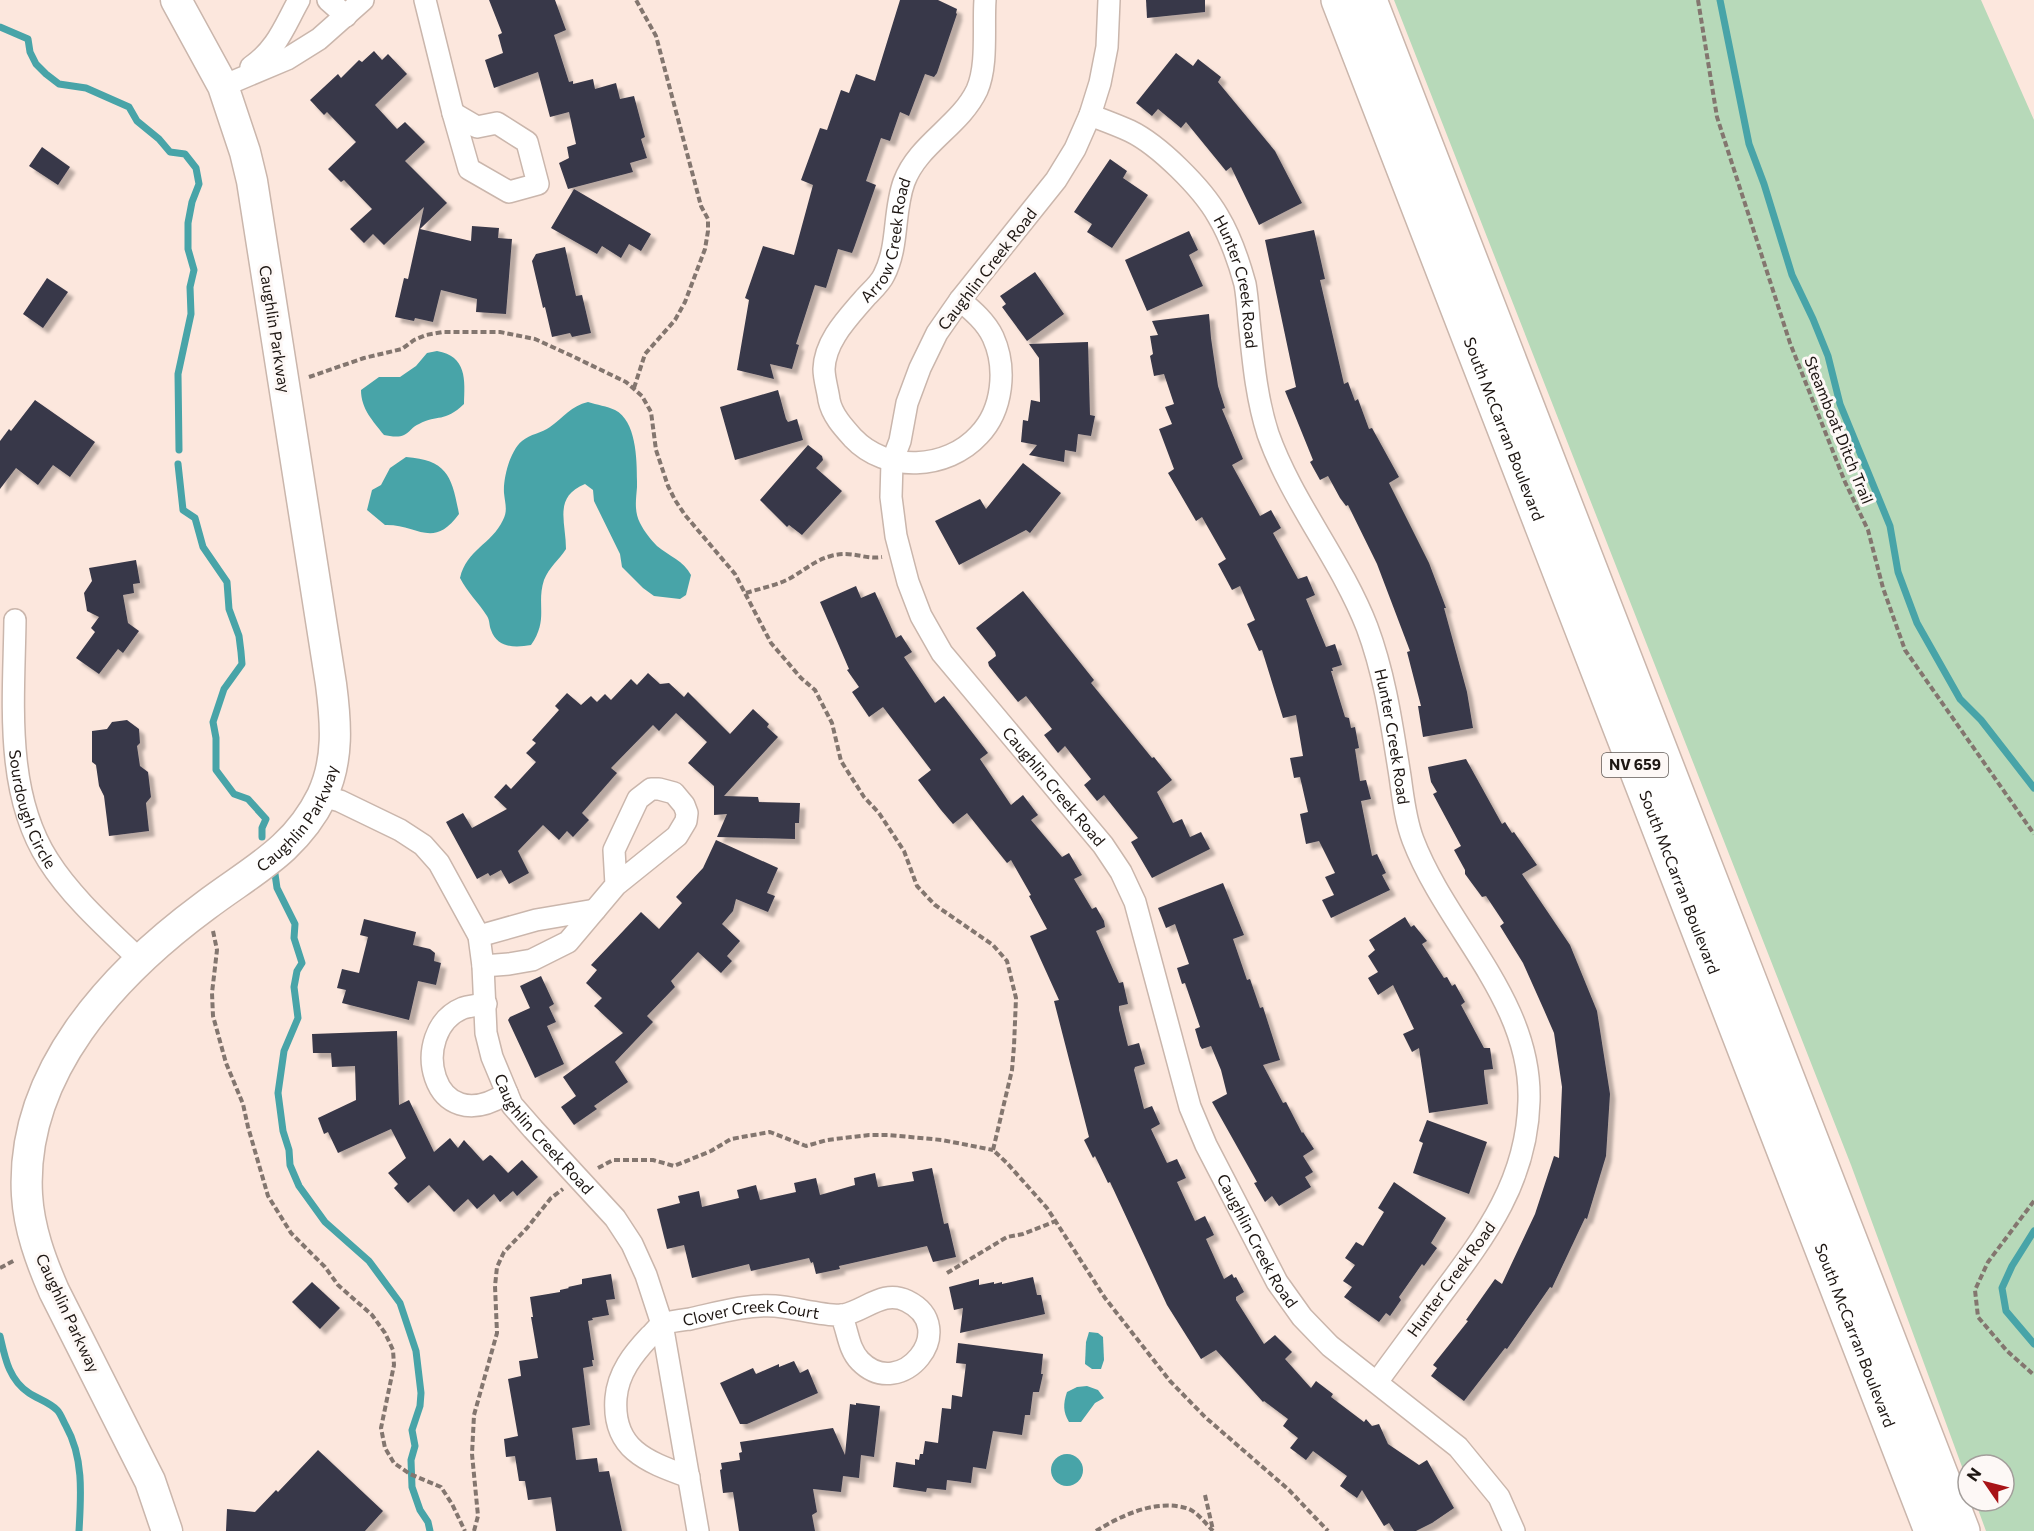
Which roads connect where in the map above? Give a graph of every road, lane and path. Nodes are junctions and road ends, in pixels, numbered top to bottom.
1 (176, 0) edge
2 (299, 0) edge
3 (328, 0) edge
4 (363, 0) edge
5 (425, 0) edge
6 (636, 0) edge
7 (985, 0) edge
8 (1109, 0) edge
9 (1338, 0) edge
10 (1370, 0) edge
11 (1698, 0) edge
12 (346, 16) junction
13 (223, 86) junction
14 (453, 113) dead end
15 (1090, 115) junction
16 (960, 300) junction
17 (309, 377) dead end
18 (633, 388) junction
19 (892, 462) junction
20 (902, 553) junction
21 (746, 593) junction
22 (15, 620) dead end
23 (322, 796) junction
24 (2034, 834) edge
25 (616, 885) dead end
26 (595, 910) junction
27 (198, 911) junction
28 (479, 936) junction
29 (141, 961) junction
30 (483, 966) junction
31 (486, 1004) junction
32 (507, 1094) junction
33 (993, 1150) junction
34 (579, 1178) junction
35 (2034, 1201) edge
36 (1056, 1221) junction
37 (21, 1257) dead end
38 (0, 1268) edge
39 (947, 1273) dead end
40 (841, 1315) dead end
41 (662, 1324) junction
42 (2034, 1375) edge
43 (1377, 1383) junction
44 (688, 1476) junction
45 (1205, 1495) dead end
46 (166, 1531) edge
47 (465, 1531) edge
48 (474, 1531) edge
49 (698, 1531) edge
50 (1096, 1531) edge
51 (1213, 1531) edge
52 (1328, 1531) edge
53 (1514, 1531) edge
54 (1931, 1531) edge
55 (1964, 1531) edge

1 - 13 street, Caughlin Parkway
2 - 13 street
3 - 12 street
4 - 12 street
5 - 14 street
6 - 18 path
7 - 19 street, Arrow Creek Road
8 - 15 street, Caughlin Creek Road
9 - 54 main road, South McCarran Boulevard / NV 659
10 - 55 main road, South McCarran Boulevard / NV 659
11 - 24 path, Steamboat Ditch Trail
12 - 13 street
13 - 23 street, Caughlin Parkway
15 - 16 street, Caughlin Creek Road
15 - 43 street, Hunter Creek Road
16 - 19 street, Caughlin Creek Road
16 - 19 street
17 - 18 path
18 - 21 path
19 - 20 street, Caughlin Creek Road
20 - 21 path
20 - 43 street, Caughlin Creek Road
21 - 33 path
22 - 29 street, Sourdough Circle
23 - 27 street, Caughlin Parkway
23 - 28 street, Caughlin Creek Road
25 - 26 street
26 - 28 street
26 - 30 street
27 - 29 street, Caughlin Parkway
27 - 47 path
28 - 30 street, Caughlin Creek Road
29 - 46 street, Caughlin Parkway
30 - 31 street, Caughlin Creek Road
31 - 32 street, Caughlin Creek Road
31 - 32 street
32 - 34 street, Caughlin Creek Road
33 - 34 path
33 - 36 path
34 - 41 street, Caughlin Creek Road
34 - 48 path
35 - 42 path
36 - 39 path
36 - 52 path
37 - 38 path
40 - 41 street, Clover Creek Court
41 - 44 street, Caughlin Creek Road
41 - 44 street
43 - 53 street, Caughlin Creek Road
44 - 49 street, Caughlin Creek Road
45 - 51 path
50 - 51 path

